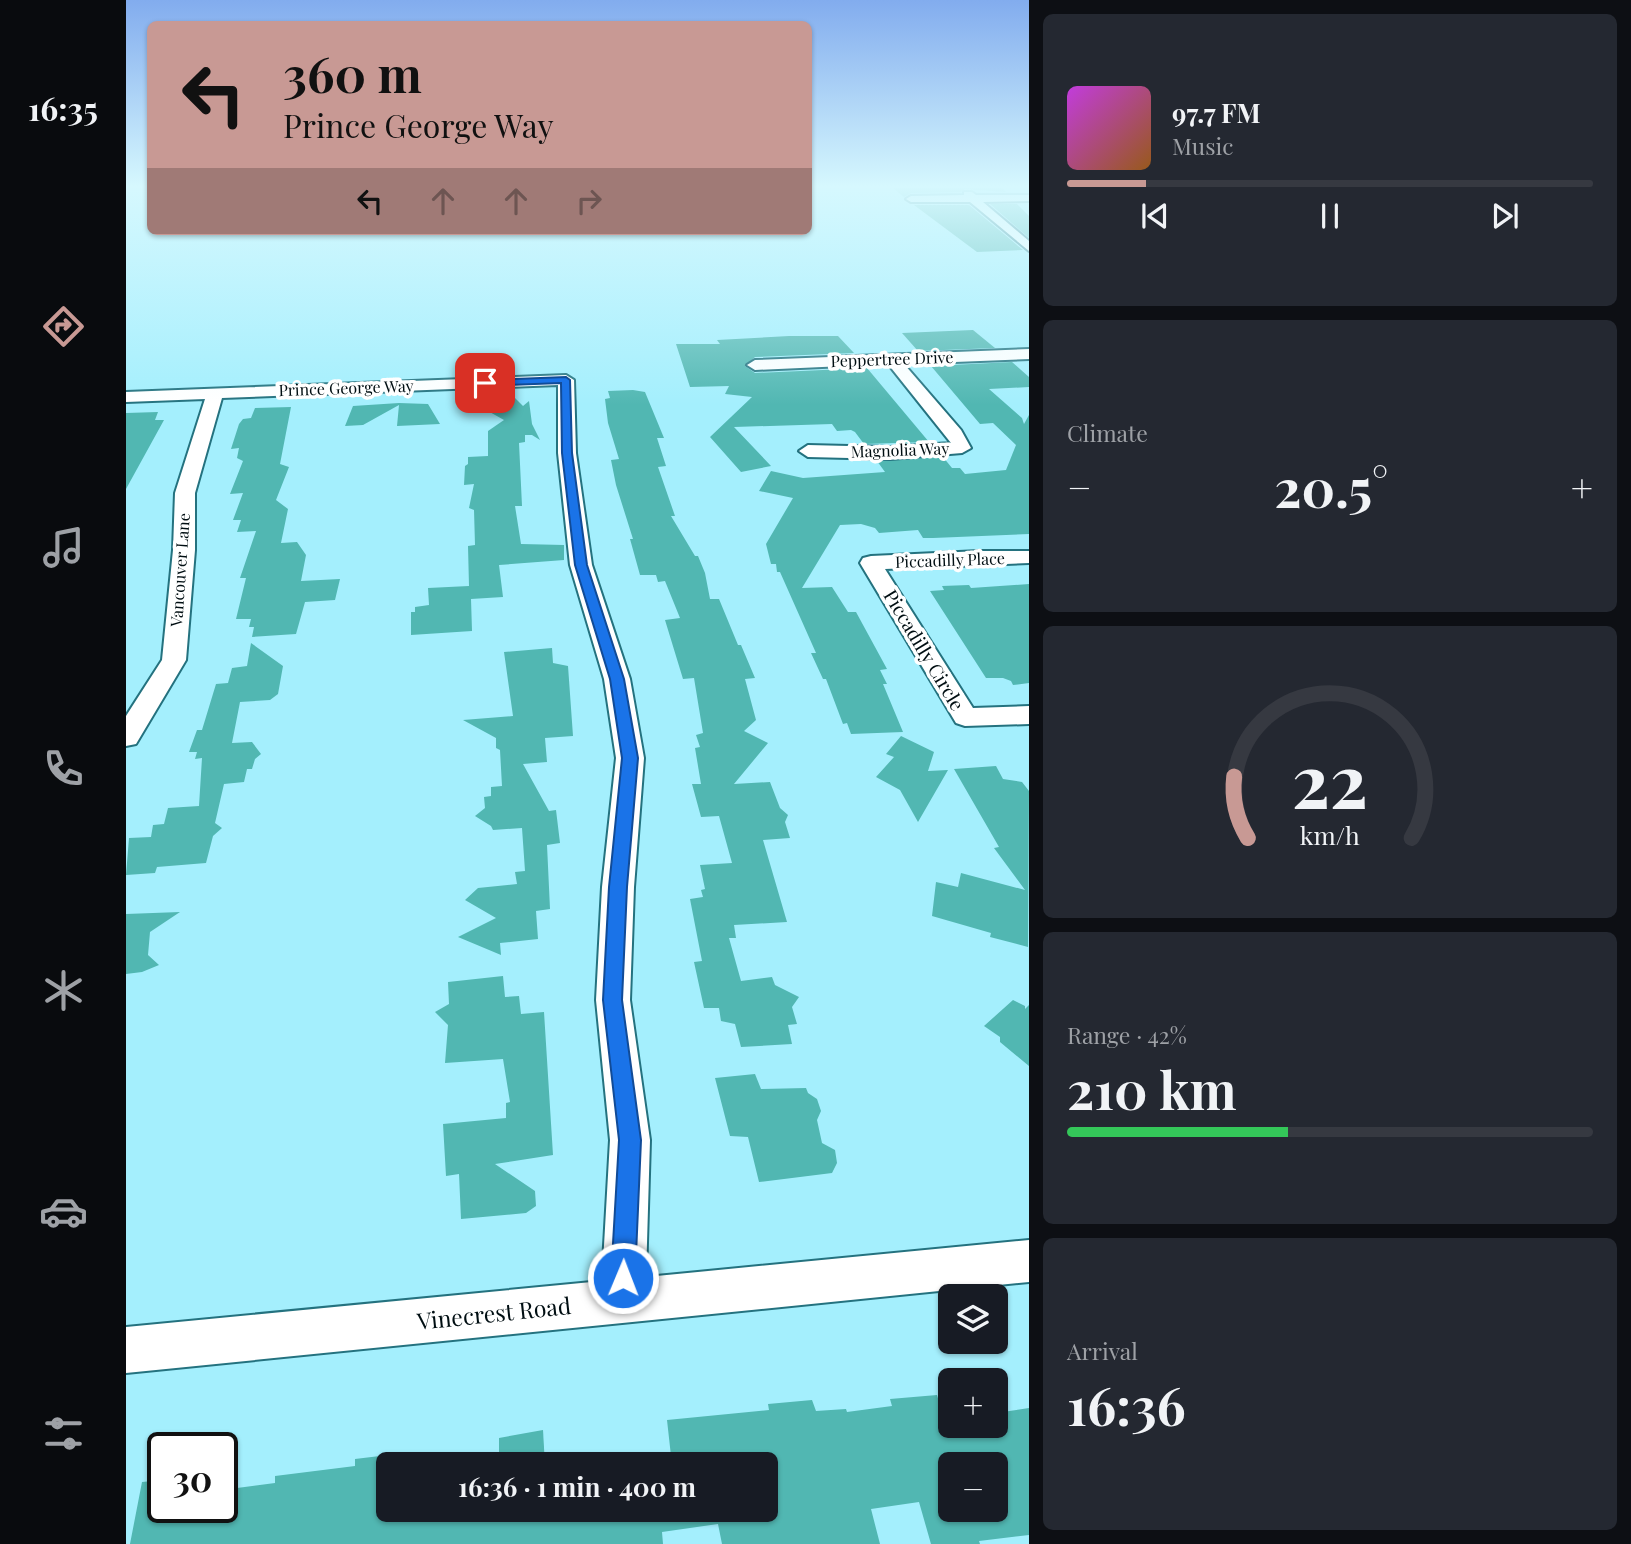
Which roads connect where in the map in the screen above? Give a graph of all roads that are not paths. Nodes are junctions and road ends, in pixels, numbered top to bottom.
1 (1029, 354) edge
2 (892, 359) junction
3 (755, 366) dead end
4 (215, 394) junction
5 (126, 397) edge
6 (808, 451) dead end
7 (1029, 558) edge
8 (871, 563) joint
9 (1029, 715) edge
10 (126, 737) edge
11 (1029, 1261) edge
12 (623, 1301) junction
13 (126, 1350) edge

1 - 2 street, Peppertree Drive
2 - 3 street, Peppertree Drive
2 - 6 street, Magnolia Way
4 - 5 street, Prince George Way
4 - 10 street, Vancouver Lane
4 - 12 street, Prince George Way
7 - 8 street, Piccadilly Place
8 - 9 street, Piccadilly Circle
11 - 12 street, Vinecrest Road
12 - 13 street, Vinecrest Road

